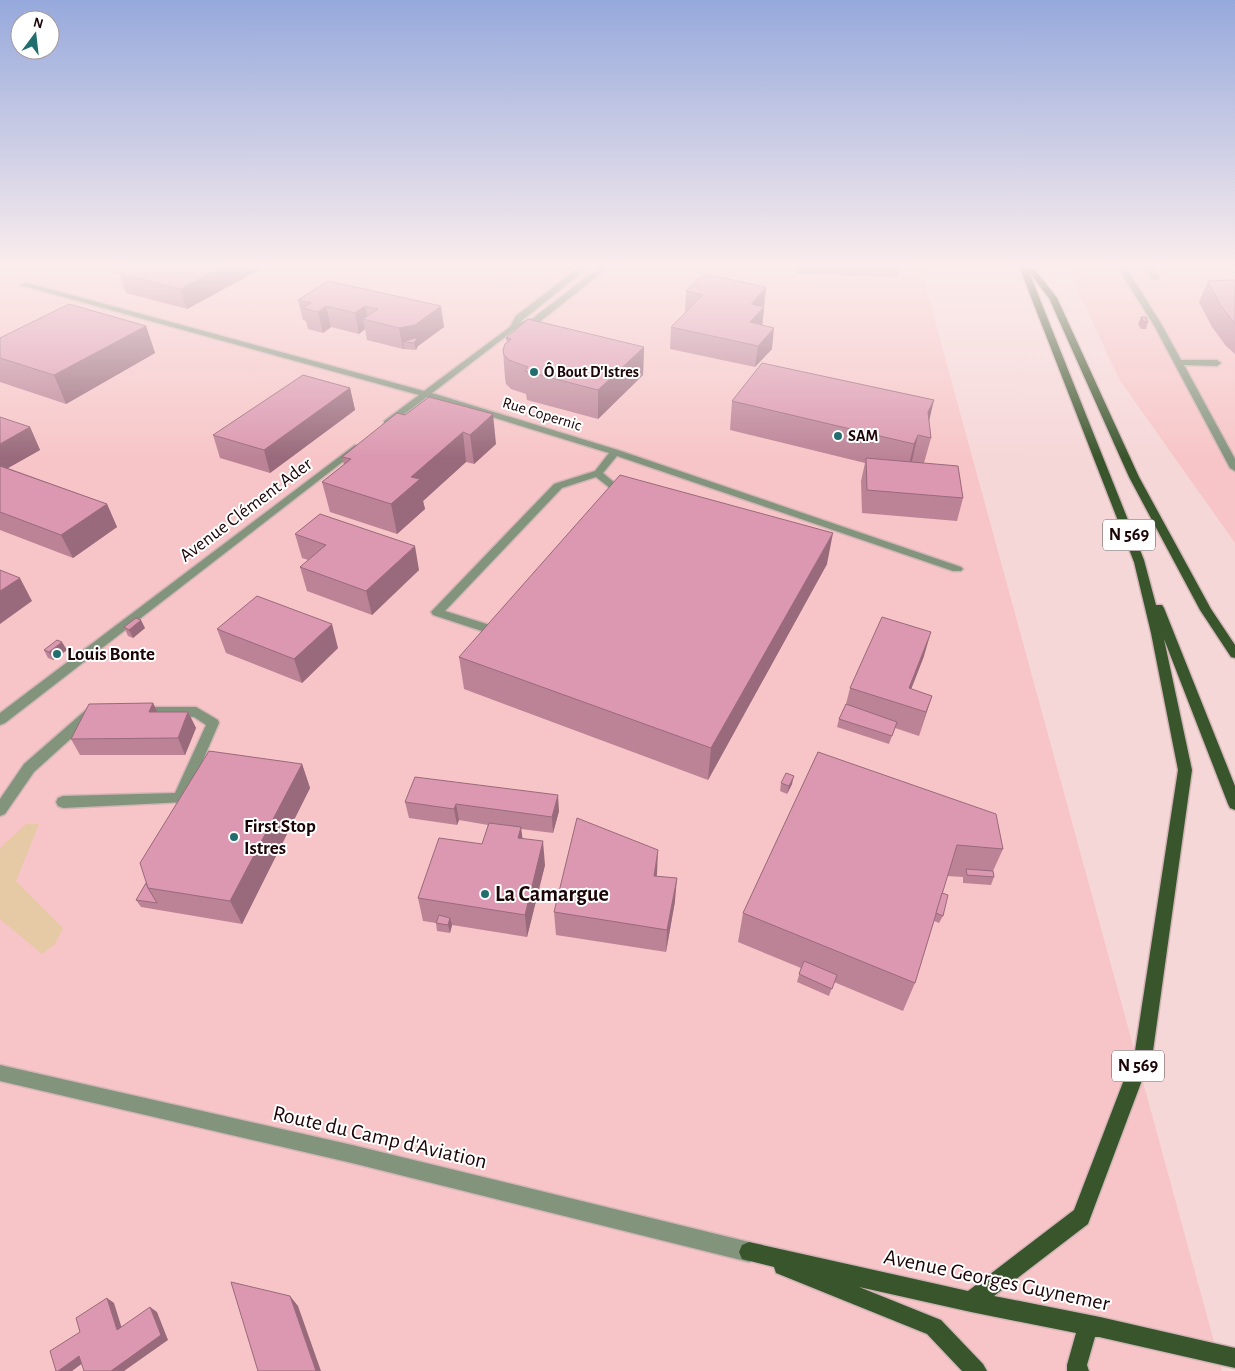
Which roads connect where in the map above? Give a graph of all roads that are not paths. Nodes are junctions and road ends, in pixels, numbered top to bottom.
1 (181, 330) edge
2 (510, 330) edge
3 (1048, 330) edge
4 (1067, 330) edge
5 (1161, 330) edge
6 (1178, 362) junction
7 (1217, 363) dead end
8 (425, 394) junction
9 (377, 431) edge
10 (361, 443) edge
11 (615, 452) junction
12 (1235, 468) edge
13 (598, 473) junction
14 (604, 504) edge
15 (1138, 560) junction
16 (957, 569) dead end
17 (508, 616) edge
18 (1235, 654) edge
19 (102, 711) edge
20 (130, 711) edge
21 (0, 720) edge
22 (62, 802) dead end
23 (1235, 804) edge
24 (0, 810) edge
25 (0, 1073) edge
26 (749, 1252) junction
27 (971, 1302) junction
28 (1100, 1327) junction
29 (1226, 1356) edge
30 (976, 1371) edge
31 (1078, 1371) edge

1 - 8 street, Rue Copernic
2 - 8 street
3 - 15 main road, N 569
4 - 18 main road, N 569
5 - 6 street
6 - 7 street
6 - 12 street
8 - 9 street
8 - 11 street, Rue Copernic
10 - 21 street, Avenue Clément Ader
11 - 13 street
11 - 16 street, Rue Copernic
13 - 14 street
13 - 17 street
15 - 23 main road, N 569
15 - 27 main road, N 569
19 - 24 street
20 - 22 street
25 - 26 street, Route du Camp d'Aviation
26 - 27 main road, Avenue Georges Guynemer
26 - 30 main road
27 - 28 main road, Avenue Georges Guynemer
28 - 29 main road, Avenue Georges Guynemer
28 - 31 main road

